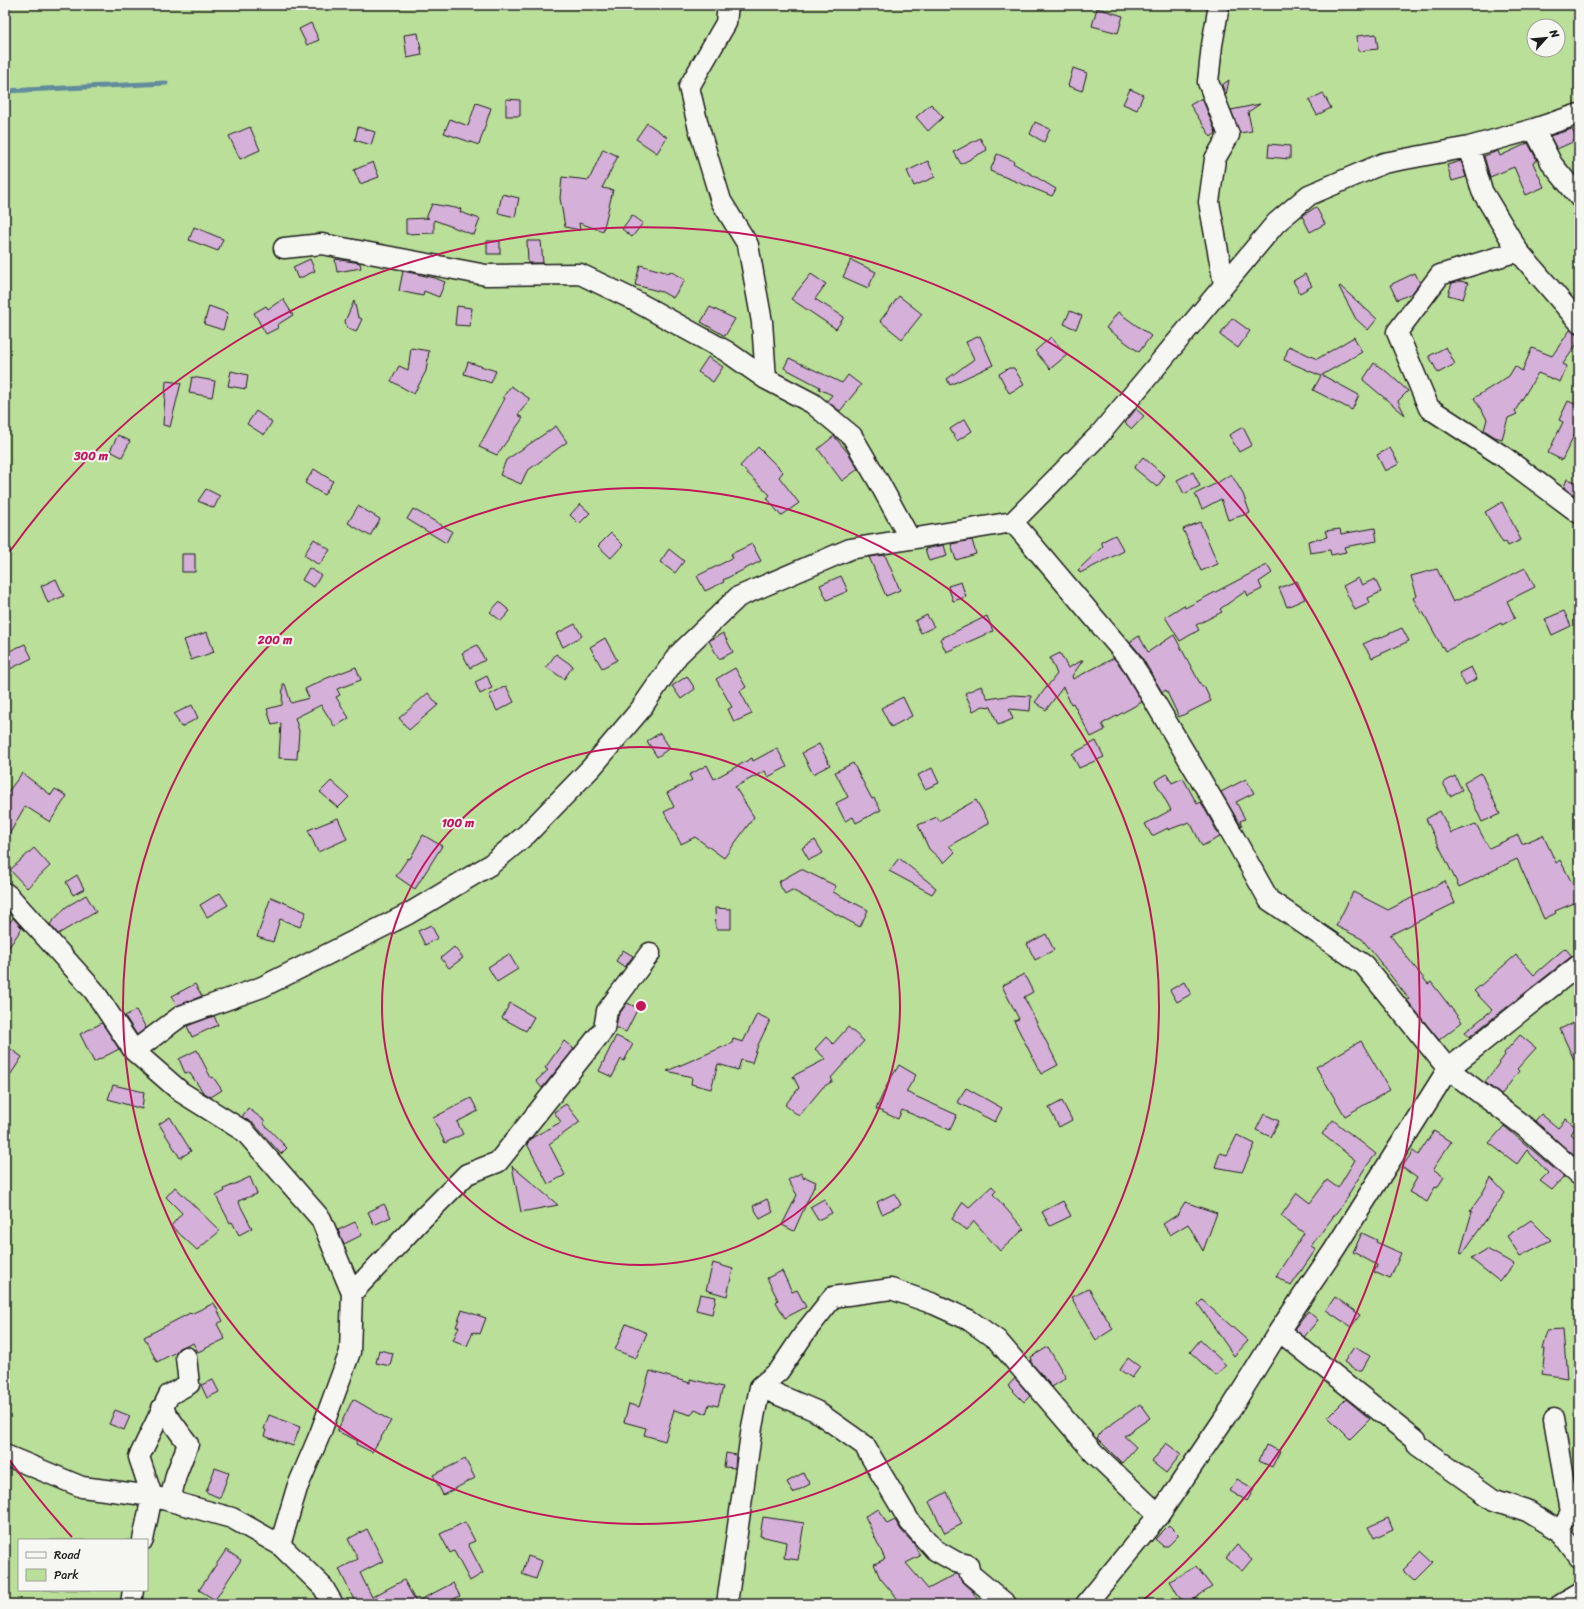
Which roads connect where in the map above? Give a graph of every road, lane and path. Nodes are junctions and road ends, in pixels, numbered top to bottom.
1 (728, 5) edge
2 (1219, 5) edge
3 (1579, 114) edge
4 (1534, 130) junction
5 (1469, 147) junction
6 (1579, 197) edge
7 (284, 248) dead end
8 (1518, 250) junction
9 (1224, 284) junction
10 (1579, 322) edge
11 (766, 379) junction
12 (1579, 513) edge
13 (1013, 522) junction
14 (910, 539) junction
15 (5, 893) edge
16 (650, 953) dead end
17 (1579, 965) edge
18 (134, 1051) junction
19 (1448, 1069) junction
20 (1579, 1175) edge
21 (352, 1293) junction
22 (1279, 1331) junction
23 (186, 1357) dead end
24 (760, 1387) junction
25 (162, 1408) junction
26 (1554, 1418) dead end
27 (5, 1455) edge
28 (161, 1498) junction
29 (1159, 1515) junction
30 (1560, 1531) junction
31 (143, 1539) edge
32 (280, 1545) junction
33 (1579, 1557) edge
34 (133, 1591) edge
35 (1579, 1594) edge
36 (130, 1604) edge
37 (333, 1604) edge
38 (727, 1604) edge
39 (1006, 1604) edge
40 (1086, 1604) edge
41 (1562, 1604) edge

1 - 11 street
2 - 9 street
3 - 4 street
4 - 5 street
4 - 6 street
5 - 8 street
5 - 9 street
7 - 11 street
8 - 10 street
8 - 12 street
9 - 13 street
11 - 14 street
13 - 14 street
13 - 19 street
14 - 18 street
15 - 18 street
16 - 21 street
17 - 19 street
18 - 21 street
19 - 20 street
19 - 22 street
21 - 32 street
22 - 29 street
22 - 30 street
23 - 25 street
24 - 29 street
24 - 38 street
24 - 39 street
25 - 28 street
25 - 28 street
26 - 30 street
27 - 28 street
28 - 31 street
28 - 32 street
29 - 40 street
30 - 33 street
32 - 37 street
34 - 36 street
35 - 41 street

